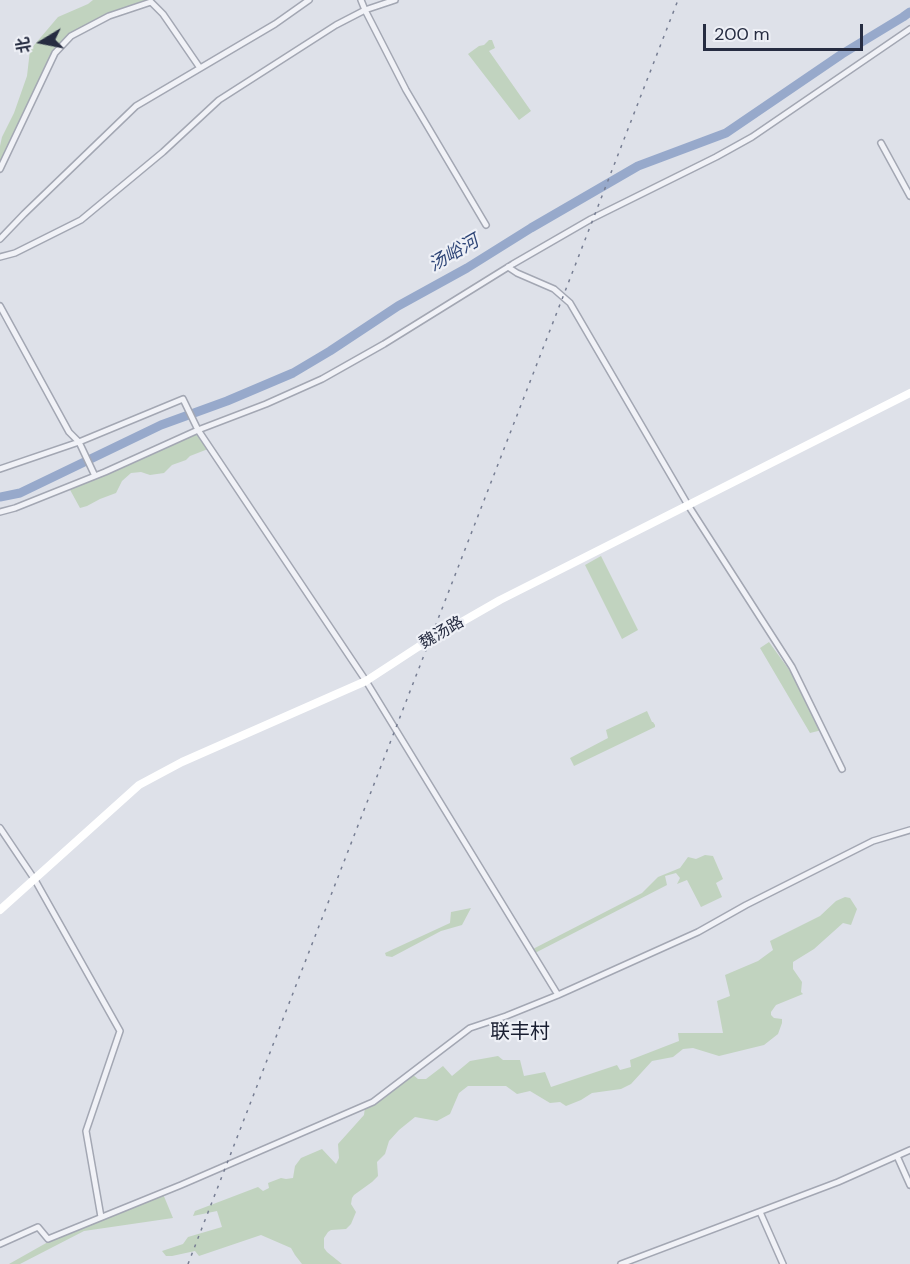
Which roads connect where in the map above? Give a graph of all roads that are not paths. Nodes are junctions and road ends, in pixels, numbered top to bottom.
1 (309, 0) edge
2 (361, 0) edge
3 (395, 0) edge
4 (365, 10) junction
5 (910, 29) edge
6 (200, 68) junction
7 (881, 143) dead end
8 (0, 169) edge
9 (910, 196) edge
10 (486, 225) dead end
11 (0, 239) edge
12 (0, 257) edge
13 (508, 267) junction
14 (0, 306) edge
15 (910, 393) edge
16 (197, 428) junction
17 (79, 442) junction
18 (0, 469) edge
19 (95, 476) junction
20 (688, 505) junction
21 (0, 512) edge
22 (366, 681) junction
23 (842, 769) dead end
24 (0, 828) edge
25 (910, 830) edge
26 (35, 880) junction
27 (0, 910) edge
28 (558, 995) junction
29 (910, 1150) edge
30 (897, 1156) junction
31 (910, 1185) edge
32 (760, 1212) junction
33 (101, 1217) junction
34 (0, 1244) edge
35 (621, 1264) edge
36 (783, 1264) edge

1 - 6 street
2 - 4 street
3 - 4 street
4 - 10 street
4 - 12 street
5 - 13 street
6 - 8 street
6 - 11 street
7 - 9 street
13 - 16 street
13 - 20 street
14 - 17 street
15 - 20 street, 魏汤路
16 - 17 street
16 - 19 street
16 - 22 street
17 - 18 street
17 - 19 street
19 - 21 street
20 - 22 street, 魏汤路
20 - 23 street
22 - 26 street, 魏汤路
22 - 28 street
24 - 26 street
25 - 28 street
26 - 27 street, 魏汤路
26 - 33 street
28 - 33 street
29 - 30 street
30 - 31 street
30 - 32 street
32 - 35 street
32 - 36 street
33 - 34 street

